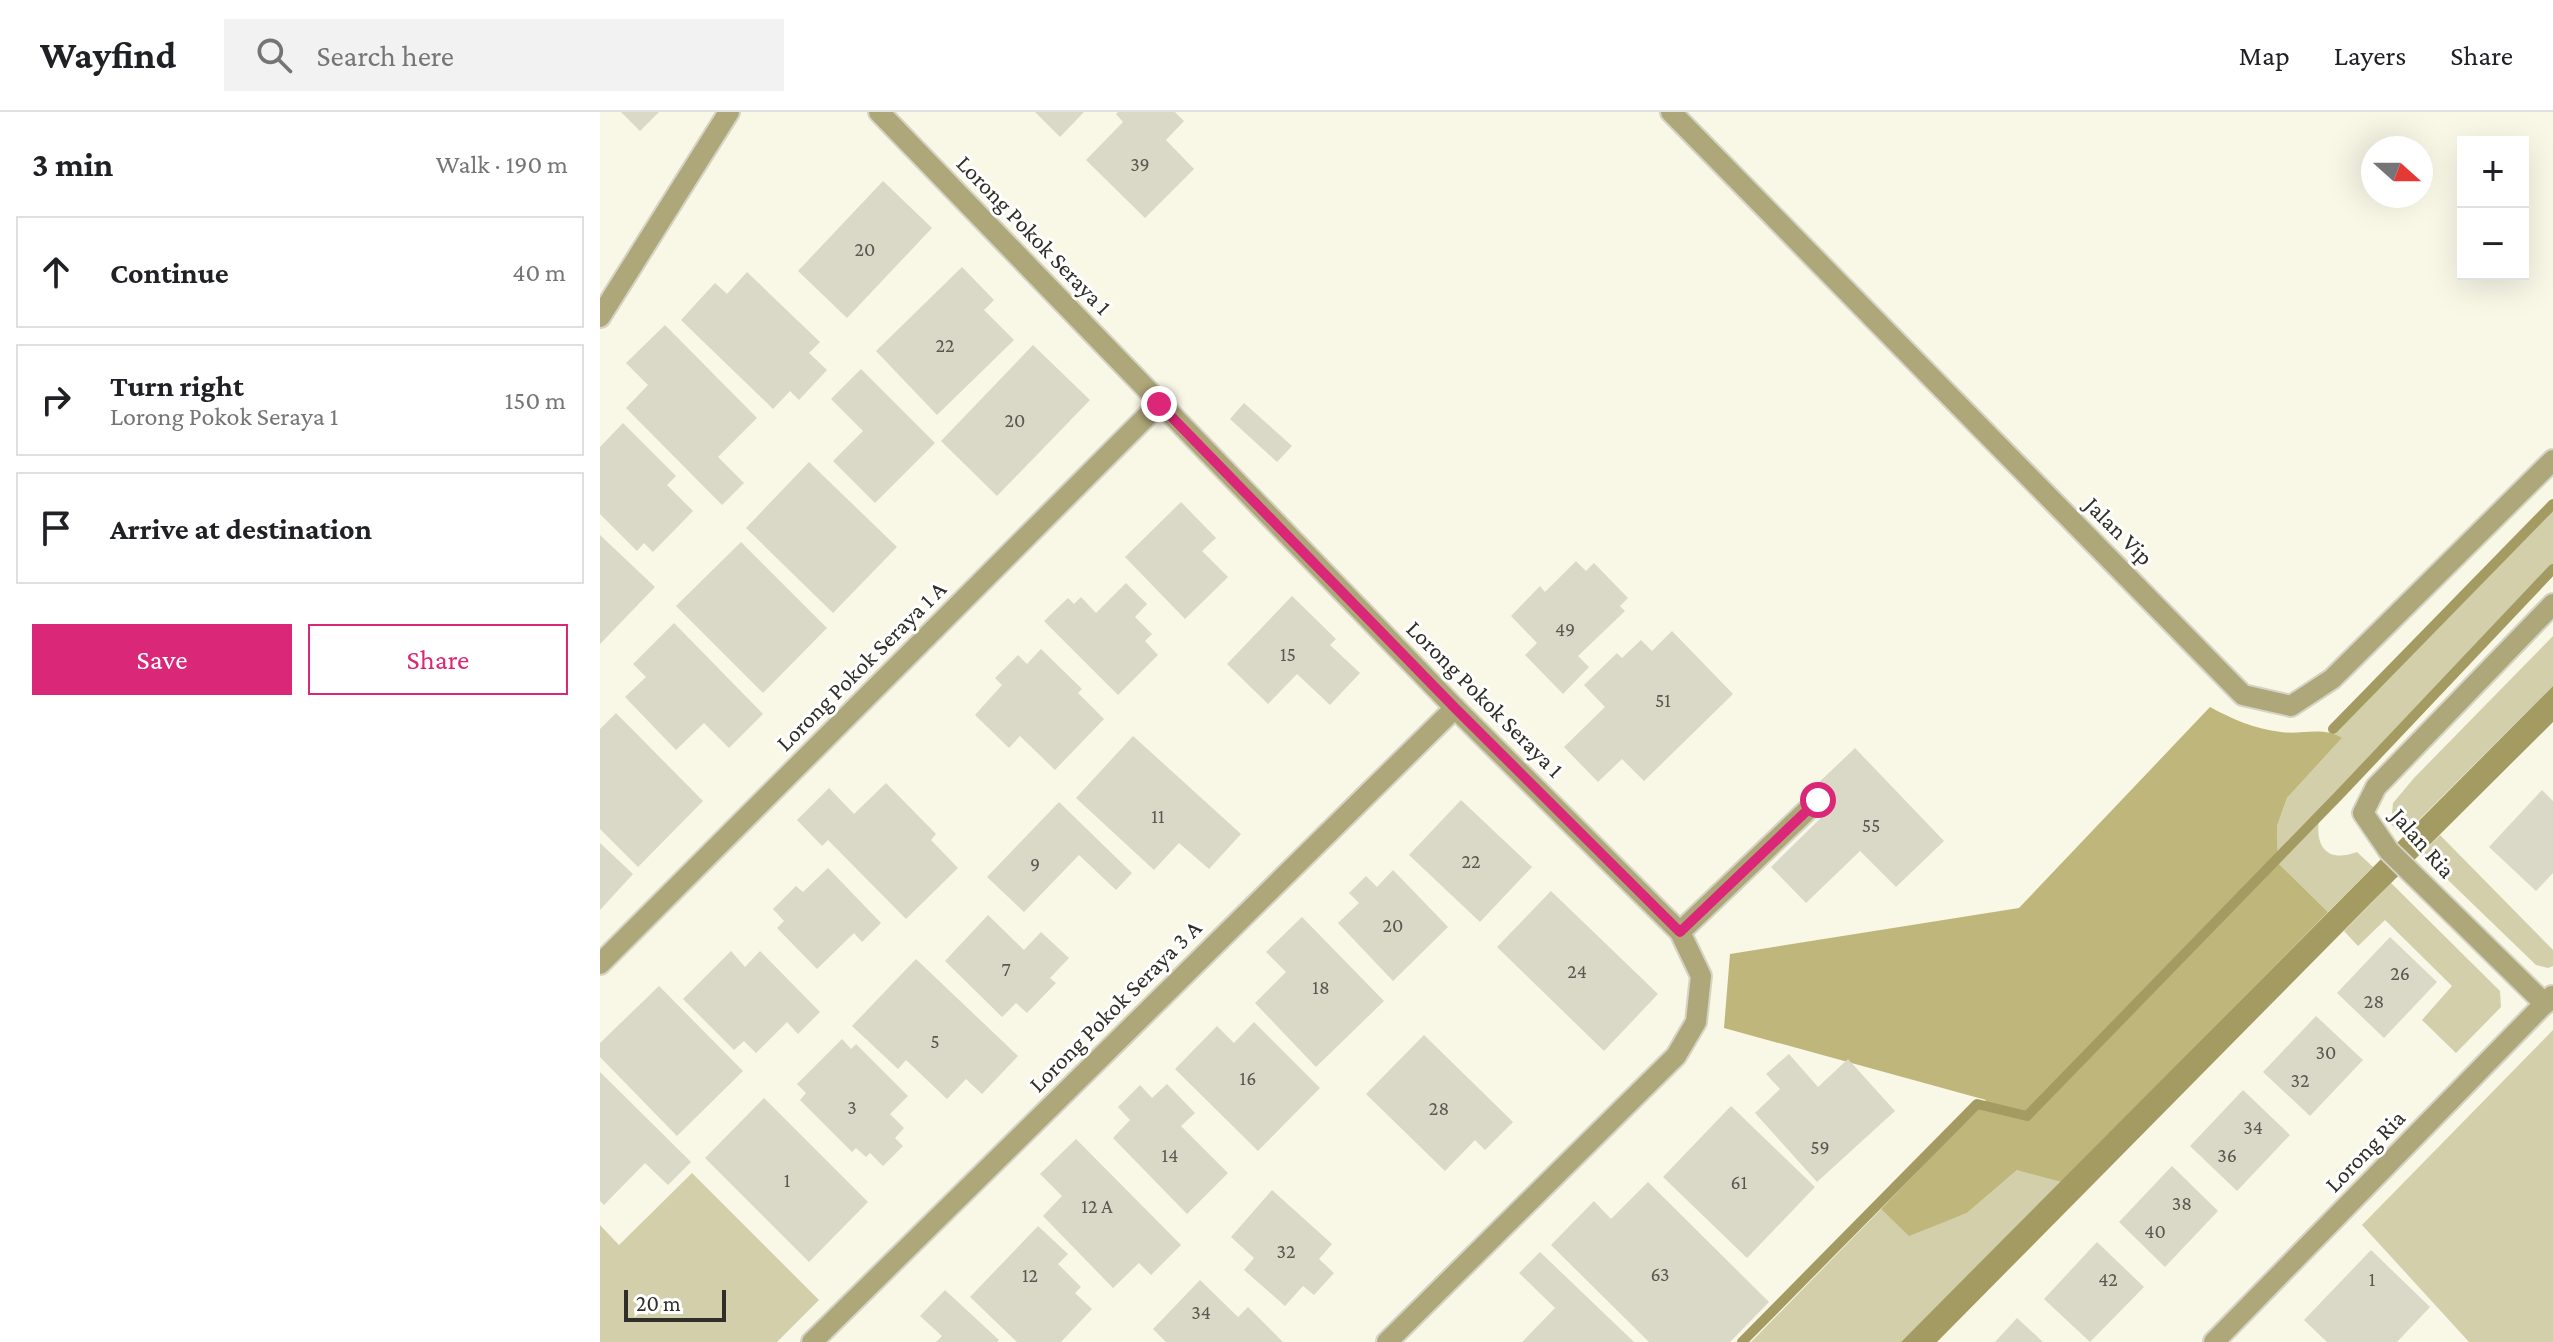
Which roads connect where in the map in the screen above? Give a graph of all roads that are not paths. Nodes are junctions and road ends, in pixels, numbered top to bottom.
1 (729, 112) edge
2 (879, 112) edge
3 (1671, 112) edge
4 (600, 317) edge
5 (1159, 404) junction
6 (2553, 460) edge
7 (2553, 604) edge
8 (1455, 708) junction
9 (1818, 800) dead end
10 (1680, 932) junction
11 (600, 964) edge
12 (2549, 1000) edge
13 (812, 1342) edge
14 (1387, 1342) edge
15 (2214, 1342) edge

1 - 4 street
2 - 5 street, Lorong Pokok Seraya 1
3 - 6 street, Jalan Vip
5 - 8 street, Lorong Pokok Seraya 1
5 - 11 street, Lorong Pokok Seraya 1 A
7 - 12 street, Jalan Ria
8 - 10 street, Lorong Pokok Seraya 1
8 - 13 street, Lorong Pokok Seraya 3 A
9 - 10 street
10 - 14 street, Lorong Pokok Seraya 1
12 - 15 street, Lorong Ria

